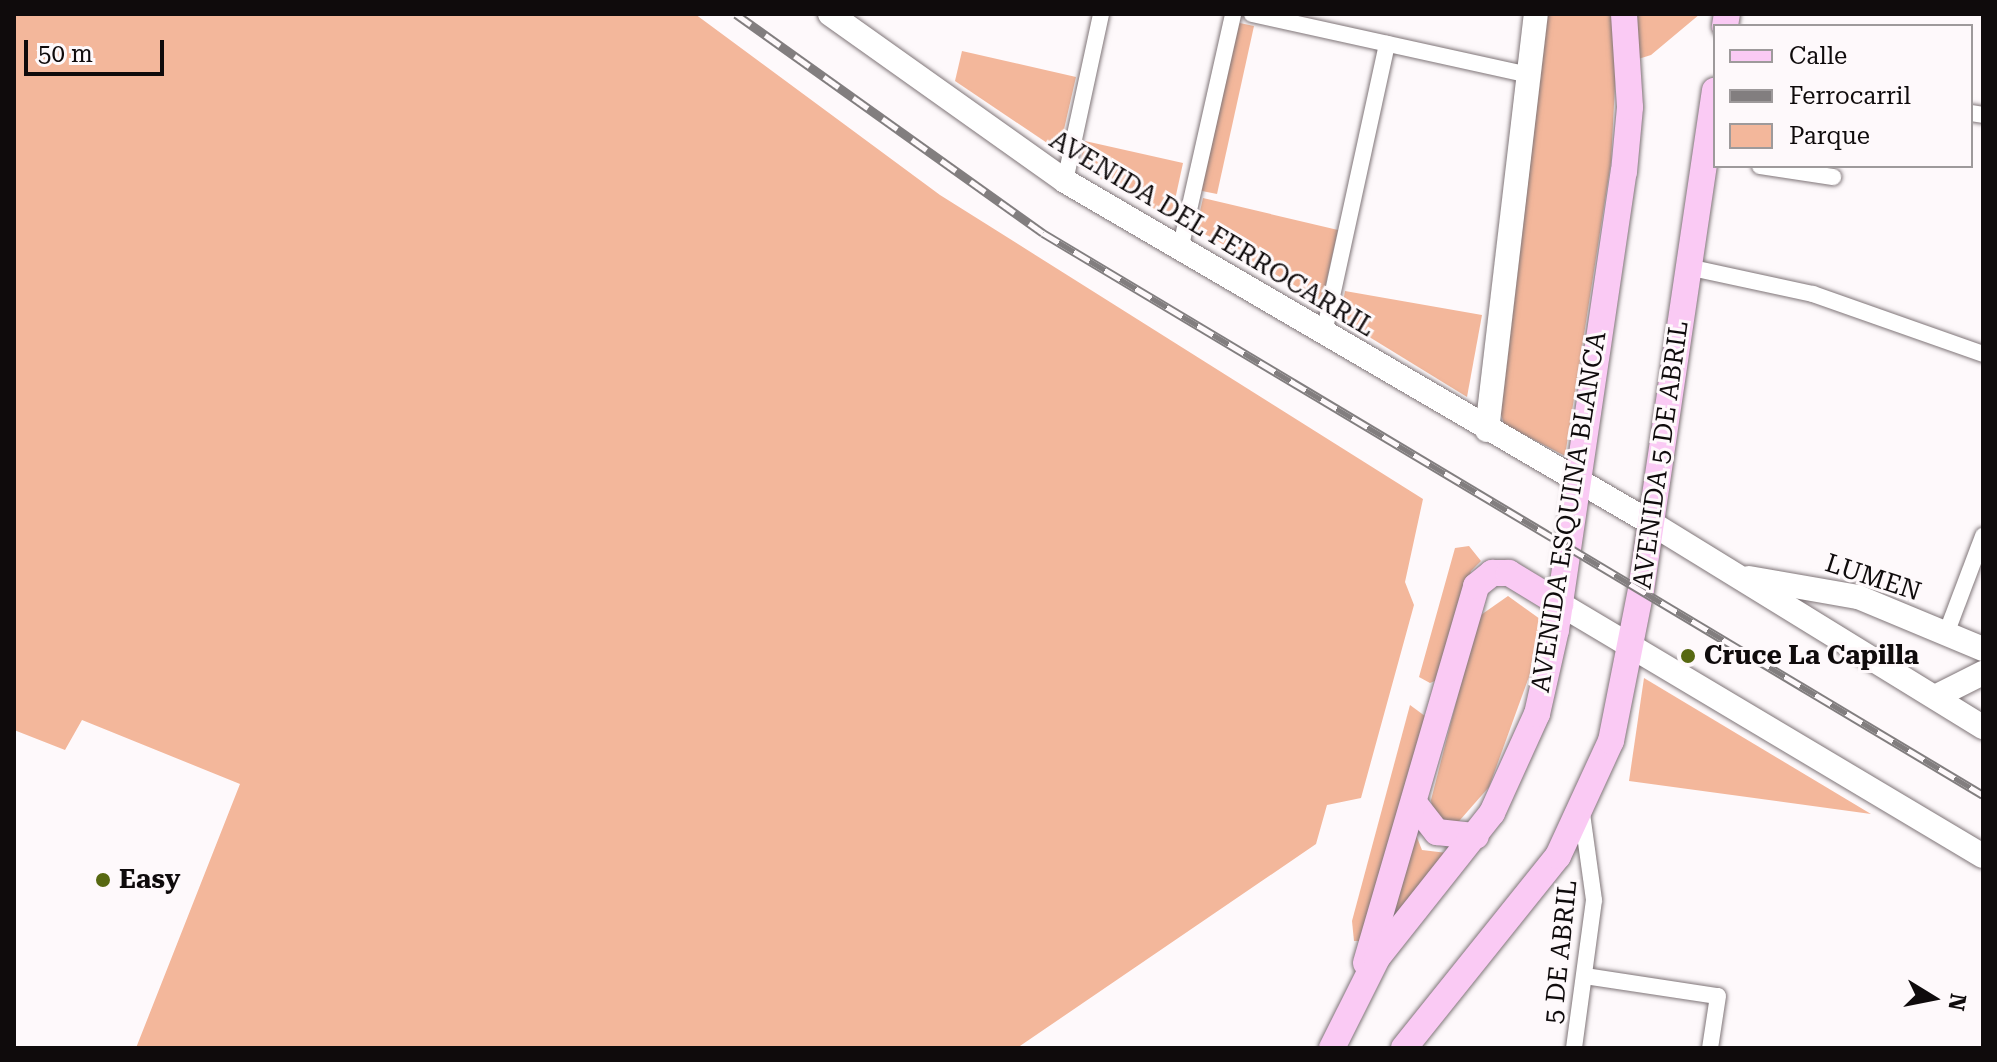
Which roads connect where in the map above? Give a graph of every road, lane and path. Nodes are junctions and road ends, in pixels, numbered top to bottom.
1 (830, 14) edge
2 (1101, 14) edge
3 (1233, 14) edge
4 (1252, 14) edge
5 (1536, 14) edge
6 (1624, 14) edge
7 (1387, 44) junction
8 (1529, 75) junction
9 (1713, 117) edge
10 (1710, 158) edge
11 (1779, 168) edge
12 (1827, 173) edge
13 (1065, 181) junction
14 (1180, 250) junction
15 (1688, 267) junction
16 (1324, 333) junction
17 (1983, 354) edge
18 (1487, 430) junction
19 (1578, 482) junction
20 (1651, 523) junction
21 (1983, 536) edge
22 (1740, 577) junction
23 (1560, 604) junction
24 (1946, 634) junction
25 (1632, 645) junction
26 (1983, 649) edge
27 (1983, 673) edge
28 (1935, 697) junction
29 (1983, 727) edge
30 (1414, 803) junction
31 (1582, 814) junction
32 (1476, 836) junction
33 (1983, 856) edge
34 (1585, 976) junction
35 (1362, 982) junction
36 (1332, 1048) edge
37 (1404, 1048) edge
38 (1574, 1048) edge
39 (1710, 1048) edge

1 - 13 street, AVENIDA DEL FERROCARRIL
2 - 13 street
3 - 14 street
4 - 7 street
5 - 8 street
6 - 19 main road, AVENIDA ESQUINA BLANCA
7 - 8 street
7 - 16 street
8 - 18 street
9 - 10 main road, AVENIDA 5 DE ABRIL
10 - 15 main road, AVENIDA 5 DE ABRIL
11 - 12 street
13 - 14 street, AVENIDA DEL FERROCARRIL
14 - 16 street, AVENIDA DEL FERROCARRIL
15 - 17 street
15 - 20 main road, AVENIDA 5 DE ABRIL
16 - 18 street, AVENIDA DEL FERROCARRIL
18 - 19 street, AVENIDA DEL FERROCARRIL
19 - 20 street
19 - 23 main road, AVENIDA ESQUINA BLANCA
20 - 22 street
20 - 25 main road, AVENIDA 5 DE ABRIL
21 - 24 street
22 - 24 street, LUMEN
22 - 28 street
23 - 25 street
23 - 30 main road
23 - 32 main road, AVENIDA ESQUINA BLANCA
24 - 26 street, LUMEN
25 - 31 main road, AVENIDA 5 DE ABRIL
25 - 33 street
27 - 28 street
28 - 29 street
30 - 32 main road
30 - 35 main road
31 - 34 street, 5 DE ABRIL
31 - 37 main road
32 - 35 main road, AVENIDA ESQUINA BLANCA
34 - 38 street, 5 DE ABRIL
34 - 39 street
35 - 36 main road, AVENIDA ESQUINA BLANCA

